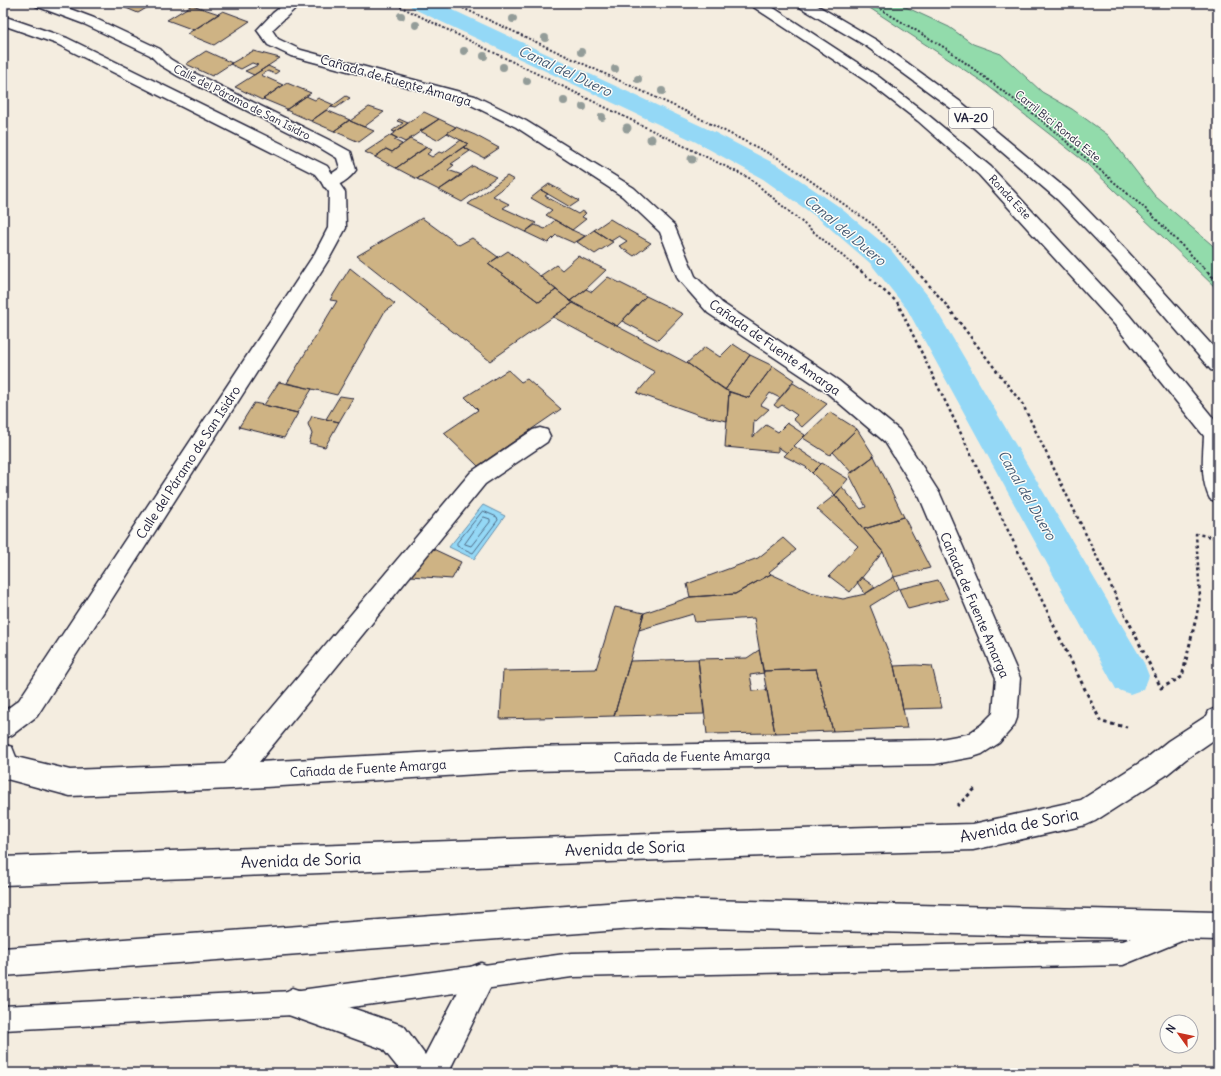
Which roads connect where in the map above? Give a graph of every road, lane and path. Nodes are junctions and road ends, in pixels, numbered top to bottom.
1 (41, 3) edge
2 (294, 3) edge
3 (393, 3) edge
4 (452, 3) edge
5 (757, 3) edge
6 (803, 3) edge
7 (870, 3) edge
8 (3, 20) edge
9 (330, 183) junction
10 (1218, 283) edge
11 (1218, 365) edge
12 (540, 436) dead end
13 (1216, 436) edge
14 (1218, 493) edge
15 (1218, 538) edge
16 (1218, 723) edge
17 (3, 727) edge
18 (1127, 727) dead end
19 (3, 756) edge
20 (231, 776) junction
21 (3, 871) edge
22 (1207, 925) edge
23 (3, 962) edge
24 (481, 977) junction
25 (293, 1003) junction
26 (3, 1018) edge
27 (415, 1073) edge
28 (435, 1073) edge

1 - 9 main road, Calle del Páramo de San Isidro
2 - 20 main road, Cañada de Fuente Amarga
3 - 18 path
4 - 15 path
5 - 13 main road, Ronda Este / VA-20
6 - 11 main road, VA-20
7 - 10 path, Carril Bici Ronda Este
8 - 9 main road, Calle del Páramo de San Isidro
9 - 17 main road, Calle del Páramo de San Isidro
12 - 20 main road
13 - 14 main road
16 - 21 main road, Avenida de Soria
19 - 20 main road, Cañada de Fuente Amarga
22 - 23 main road
22 - 24 lane
24 - 25 lane
24 - 28 main road
25 - 26 lane
25 - 27 main road

